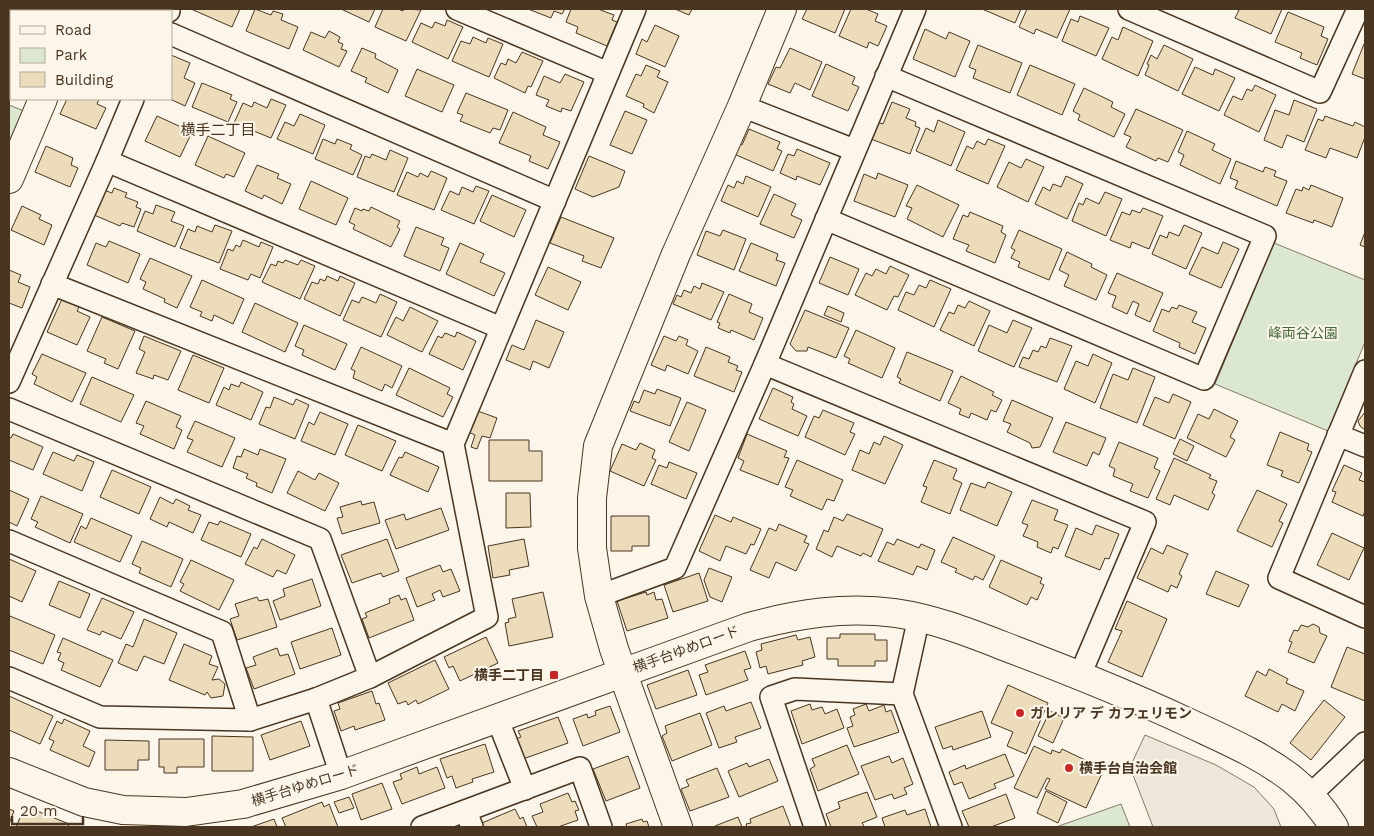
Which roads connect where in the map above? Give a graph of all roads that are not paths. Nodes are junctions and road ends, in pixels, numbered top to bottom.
1 (457, 9) edge
2 (635, 9) edge
3 (782, 9) edge
4 (915, 9) edge
5 (1129, 9) edge
6 (1358, 9) edge
7 (172, 34) edge
8 (608, 73) junction
9 (886, 76) junction
10 (43, 100) edge
11 (133, 100) edge
12 (742, 106) junction
13 (854, 150) junction
14 (107, 161) junction
15 (9, 180) edge
16 (555, 201) junction
17 (826, 219) junction
18 (52, 284) junction
19 (501, 328) junction
20 (16, 344) edge
21 (765, 364) junction
22 (1365, 371) edge
23 (9, 382) edge
24 (9, 409) edge
25 (1338, 435) junction
26 (453, 444) junction
27 (1365, 446) edge
28 (9, 541) edge
29 (598, 596) junction
30 (918, 617) junction
31 (1365, 617) edge
32 (623, 672) junction
33 (1080, 675) junction
34 (370, 677) junction
35 (9, 678) edge
36 (902, 694) junction
37 (316, 699) junction
38 (497, 718) junction
39 (250, 720) junction
40 (1365, 743) edge
41 (9, 772) edge
42 (341, 775) junction
43 (525, 789) junction
44 (1310, 795) junction
45 (469, 819) edge
46 (422, 827) edge
47 (601, 827) edge
48 (678, 827) edge
49 (815, 827) edge
50 (951, 827) edge
51 (1334, 827) edge

1 - 8 street
2 - 8 street
3 - 12 street
4 - 9 street
5 - 6 street
7 - 16 street
8 - 16 street
9 - 13 street
9 - 17 street
10 - 15 street
11 - 14 street
12 - 13 street
12 - 29 street
13 - 17 street
14 - 18 street
14 - 19 street
16 - 19 street
17 - 21 street
18 - 20 street
18 - 26 street
19 - 26 street
20 - 23 street
21 - 29 street
21 - 33 street
22 - 25 street
24 - 34 street
25 - 27 street
25 - 31 street
26 - 34 street
28 - 39 street
29 - 32 street
30 - 32 street, 横手台ゆめロード
30 - 33 street, 横手台ゆめロード
30 - 36 street
32 - 38 street, 横手台ゆめロード
32 - 48 street
33 - 44 street, 横手台ゆめロード
34 - 37 street
35 - 39 street
36 - 49 street
36 - 50 street
37 - 39 street
37 - 42 street
38 - 42 street, 横手台ゆめロード
38 - 43 street
40 - 44 street
41 - 42 street, 横手台ゆめロード
43 - 45 street
43 - 47 street
44 - 51 street, 横手台ゆめロード
45 - 46 street

